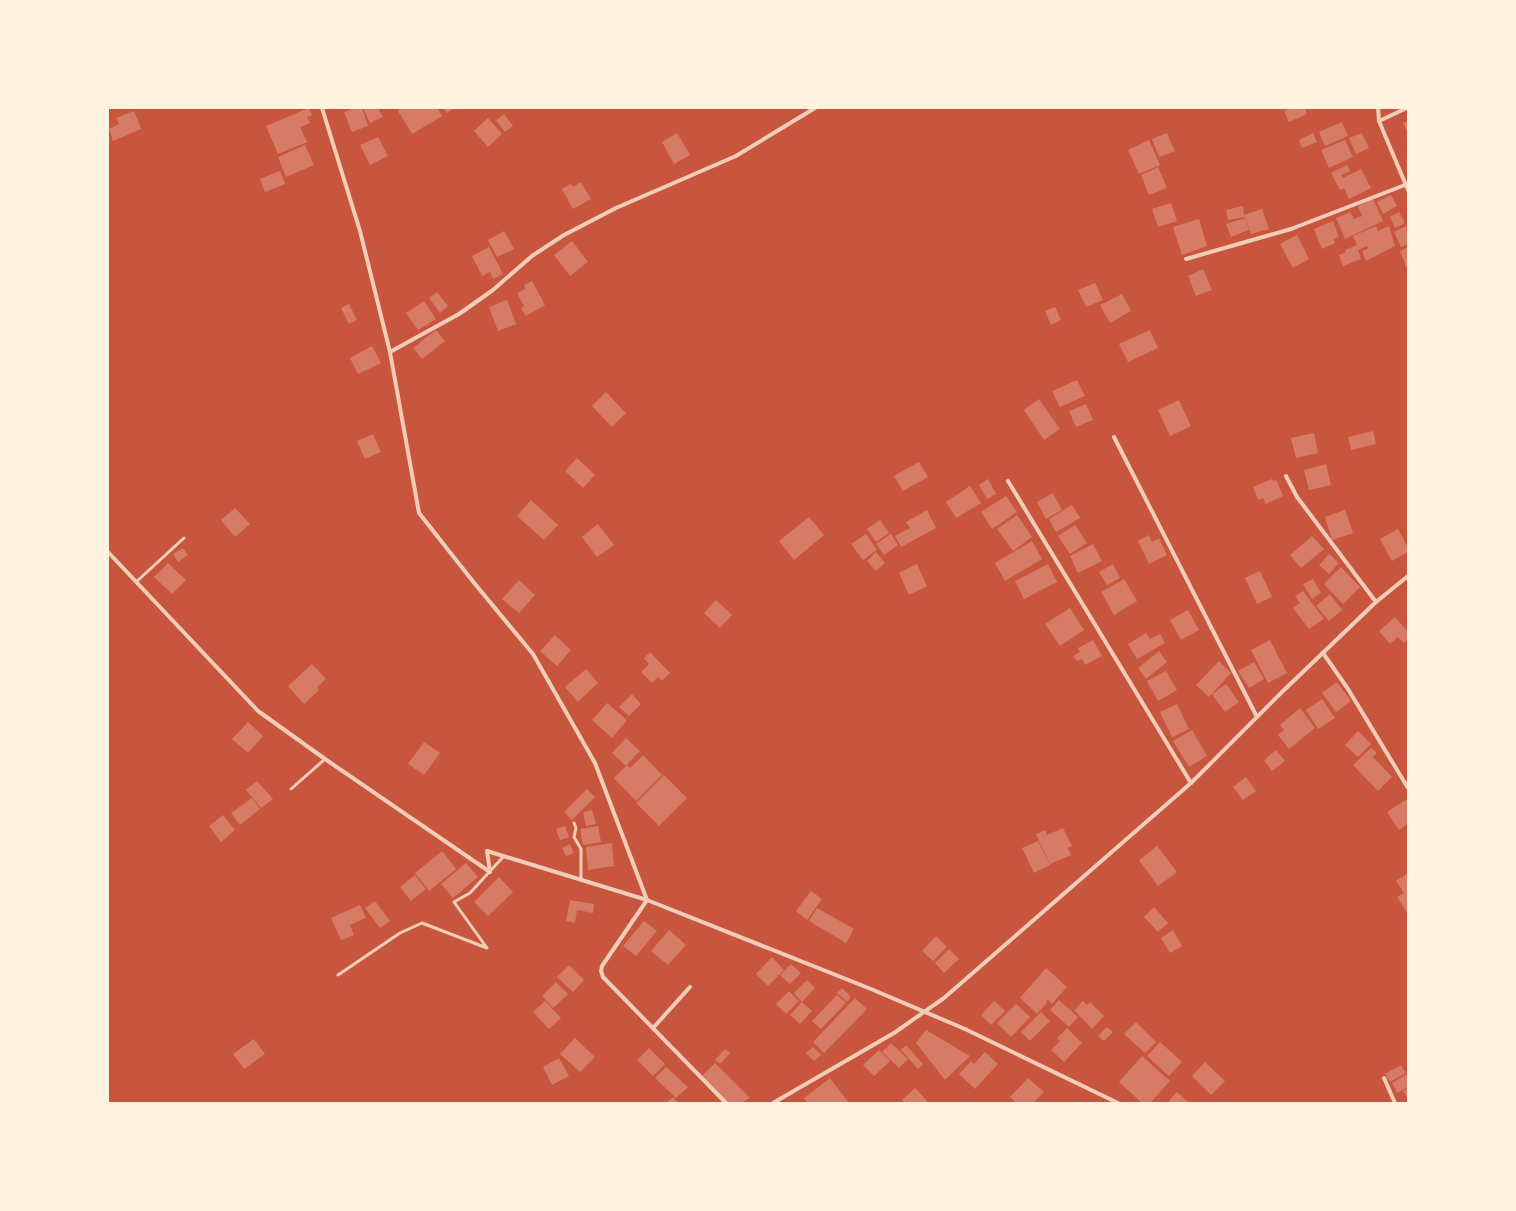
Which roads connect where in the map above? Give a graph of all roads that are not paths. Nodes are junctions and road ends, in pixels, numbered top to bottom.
1 (322, 108) edge
2 (815, 108) edge
3 (1378, 108) edge
4 (1407, 108) edge
5 (1379, 120) junction
6 (1405, 185) junction
7 (1408, 190) edge
8 (1186, 259) dead end
9 (390, 352) junction
10 (1114, 437) dead end
11 (1286, 476) dead end
12 (1008, 481) dead end
13 (184, 538) dead end
14 (108, 552) edge
15 (1408, 576) edge
16 (136, 582) junction
17 (1376, 602) junction
18 (1323, 653) junction
19 (1257, 717) junction
20 (324, 759) junction
21 (1191, 784) junction
22 (1408, 788) edge
23 (291, 789) dead end
24 (574, 823) dead end
25 (504, 856) junction
26 (581, 880) junction
27 (647, 900) junction
28 (338, 975) dead end
29 (690, 987) dead end
30 (925, 1012) junction
31 (653, 1028) junction
32 (1384, 1078) dead end
33 (726, 1103) edge
34 (773, 1103) edge
35 (1118, 1103) edge
36 (1395, 1103) edge

1 - 9 street
2 - 9 street
3 - 5 street
4 - 5 street
5 - 6 street
6 - 7 street
6 - 8 street
9 - 27 street
10 - 19 street
11 - 17 street
12 - 21 street
13 - 16 lane
14 - 16 street
15 - 17 street
16 - 20 street
17 - 18 street
18 - 19 street
18 - 22 street
19 - 21 street
20 - 23 lane
20 - 25 street
21 - 30 street
24 - 26 lane
25 - 26 street
25 - 28 lane
26 - 27 street
27 - 30 street
27 - 31 street
29 - 31 street
30 - 34 street
30 - 35 street
31 - 33 street
32 - 36 street

